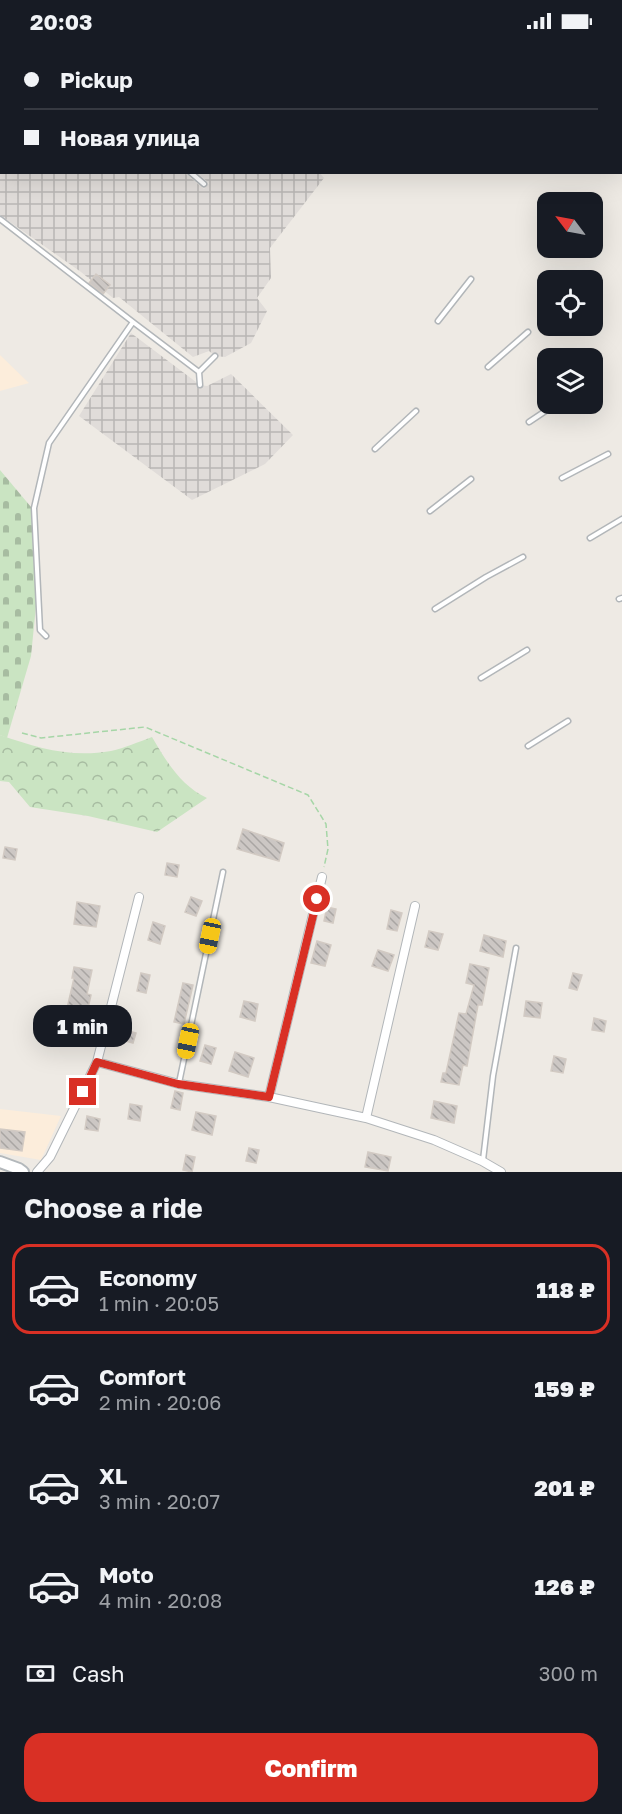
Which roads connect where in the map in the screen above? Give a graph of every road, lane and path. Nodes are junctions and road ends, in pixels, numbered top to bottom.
1 (192, 174) edge
2 (204, 184) dead end
3 (0, 219) edge
4 (471, 279) dead end
5 (438, 321) dead end
6 (133, 322) junction
7 (528, 332) dead end
8 (214, 356) dead end
9 (488, 367) dead end
10 (199, 372) junction
11 (200, 385) dead end
12 (416, 411) dead end
13 (541, 414) edge
14 (529, 422) dead end
15 (375, 449) dead end
16 (608, 454) dead end
17 (562, 478) dead end
18 (471, 479) dead end
19 (430, 511) dead end
20 (622, 519) edge
21 (590, 538) dead end
22 (523, 557) dead end
23 (435, 609) dead end
24 (46, 636) dead end
25 (527, 650) dead end
26 (481, 678) dead end
27 (568, 721) dead end
28 (21, 733) dead end
29 (528, 746) dead end
30 (223, 872) dead end
31 (322, 877) joint
32 (139, 897) dead end
33 (415, 906) dead end
34 (516, 948) dead end
35 (97, 1062) junction
36 (178, 1084) junction
37 (269, 1097) junction
38 (366, 1118) junction
39 (482, 1161) junction
40 (0, 1162) edge
41 (23, 1172) edge
42 (37, 1172) edge
43 (501, 1172) edge

1 - 2 lane
3 - 6 lane
4 - 5 lane
6 - 10 lane
6 - 24 lane
7 - 9 lane
8 - 10 lane
10 - 11 lane
12 - 15 lane
13 - 14 lane
16 - 17 lane
18 - 19 lane
20 - 21 lane
22 - 23 lane
25 - 26 lane
27 - 29 lane
28 - 31 path
30 - 36 lane
31 - 37 street
32 - 35 street
33 - 38 street
34 - 39 lane
35 - 36 street
35 - 42 street
36 - 37 street
37 - 38 street
38 - 39 street
39 - 43 street
40 - 41 main road

